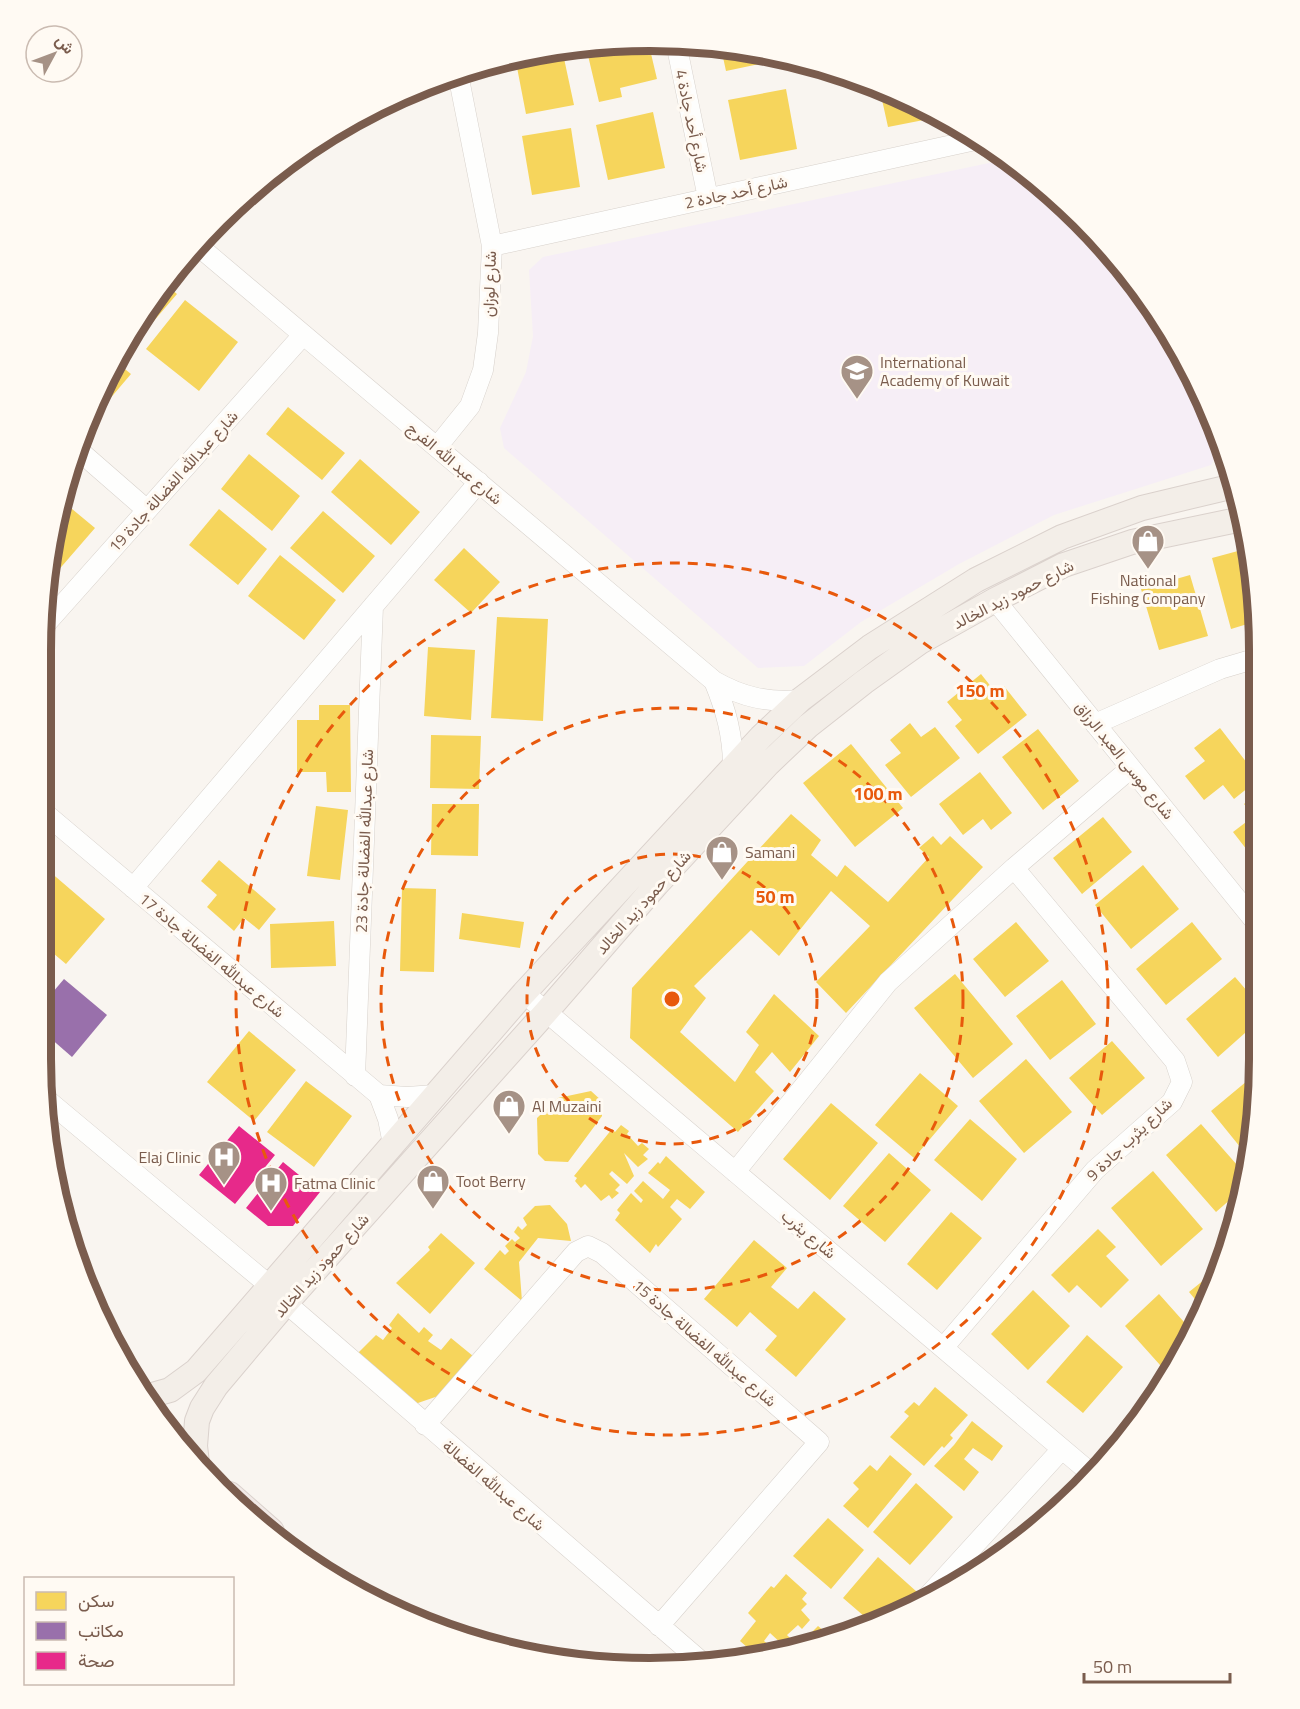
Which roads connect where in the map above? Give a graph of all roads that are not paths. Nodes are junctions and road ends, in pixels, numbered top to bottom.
1 (678, 52) edge
2 (460, 82) edge
3 (967, 142) edge
4 (708, 198) junction
5 (492, 246) junction
6 (203, 251) edge
7 (303, 335) junction
8 (437, 447) junction
9 (84, 455) edge
10 (479, 483) junction
11 (1227, 488) edge
12 (147, 510) junction
13 (1234, 521) edge
14 (995, 600) junction
15 (373, 606) junction
16 (52, 617) edge
17 (1249, 660) edge
18 (714, 681) junction
19 (800, 700) junction
20 (1095, 724) junction
21 (733, 767) junction
22 (1131, 768) junction
23 (51, 821) edge
24 (1014, 868) junction
25 (133, 888) junction
26 (1249, 914) edge
27 (524, 993) junction
28 (546, 1012) junction
29 (355, 1076) junction
30 (379, 1095) junction
31 (435, 1095) junction
32 (53, 1106) edge
33 (393, 1144) junction
34 (735, 1172) junction
35 (278, 1295) junction
36 (943, 1348) junction
37 (154, 1395) edge
38 (425, 1425) junction
39 (196, 1449) edge
40 (1062, 1449) junction
41 (1086, 1469) edge
42 (940, 1583) edge
43 (659, 1626) junction
44 (696, 1656) edge

1 - 4 street, شارع أحد جادة 4
2 - 5 street, شارع لوزان
3 - 4 street, شارع أحد جادة 2
4 - 5 street, شارع أحد جادة 2
5 - 8 street, شارع لوزان
6 - 7 street, شارع عبد الله الفرج
7 - 8 street, شارع عبد الله الفرج
7 - 12 street, شارع عبدالله الفضالة جادة 19
8 - 10 street, شارع عبد الله الفرج
9 - 12 street
10 - 15 street
10 - 18 street, شارع عبد الله الفرج
11 - 19 main road, شارع حمود زيد الخالد
12 - 16 street, شارع عبدالله الفضالة جادة 19
13 - 14 main road, شارع حمود زيد الخالد
14 - 20 street, شارع موسى العبد الرزاق
14 - 28 main road, شارع حمود زيد الخالد
15 - 25 street
15 - 29 street, شارع عبدالله الفضالة جادة 23
17 - 20 street
18 - 19 street, شارع عبد الله الفرج
18 - 21 street, شارع عبد الله الفرج
19 - 21 main road, شارع حمود زيد الخالد
20 - 22 street, شارع موسى العبد الرزاق
21 - 27 main road, شارع حمود زيد الخالد
22 - 24 street
22 - 26 street, شارع موسى العبد الرزاق
23 - 25 street, شارع عبدالله الفضالة جادة 17
24 - 34 street
24 - 36 street, شارع يثرب جادة 9
25 - 29 street, شارع عبدالله الفضالة جادة 17
27 - 28 street, شارع يثرب
27 - 31 main road, شارع حمود زيد الخالد
28 - 34 street, شارع يثرب
28 - 35 main road, شارع حمود زيد الخالد
29 - 30 street, شارع عبدالله الفضالة جادة 17
30 - 31 street
30 - 33 street
31 - 33 main road, شارع حمود زيد الخالد
32 - 35 street, شارع عبدالله الفضالة
33 - 35 main road, شارع حمود زيد الخالد
34 - 36 street, شارع يثرب
35 - 37 main road, شارع حمود زيد الخالد
35 - 38 street, شارع عبدالله الفضالة
35 - 39 main road, شارع حمود زيد الخالد
36 - 40 street, شارع يثرب
38 - 43 street, شارع عبدالله الفضالة
38 - 43 street, شارع عبدالله الفضالة جادة 15
40 - 41 street, شارع يثرب
40 - 42 street
43 - 44 street, شارع عبدالله الفضالة

